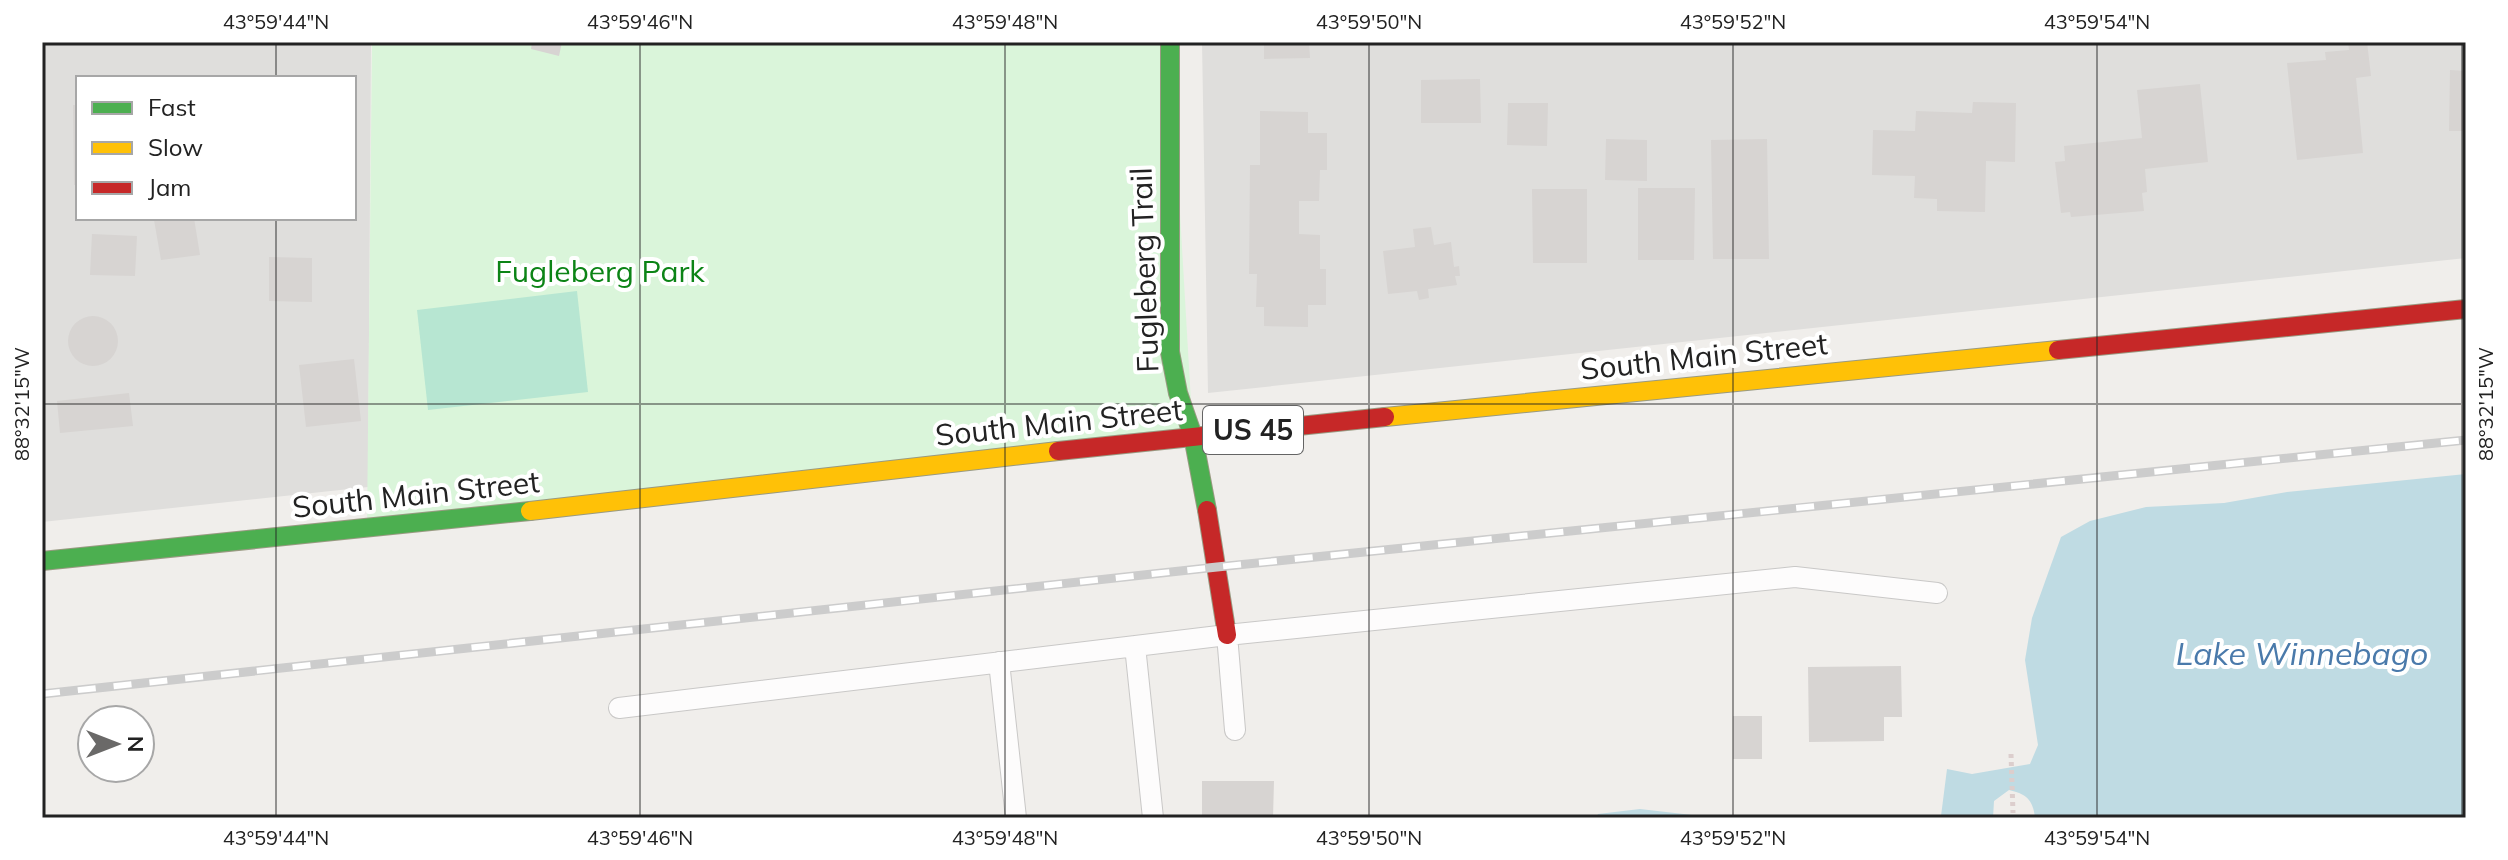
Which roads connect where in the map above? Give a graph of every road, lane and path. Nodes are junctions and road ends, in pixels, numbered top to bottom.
1 (1170, 42) edge
2 (2466, 309) edge
3 (1193, 436) junction
4 (42, 561) edge
5 (1937, 593) dead end
6 (1227, 635) junction
7 (1135, 646) junction
8 (999, 662) junction
9 (619, 708) dead end
10 (1235, 730) dead end
11 (2011, 754) dead end
12 (2013, 813) dead end
13 (1016, 818) edge
14 (1153, 818) edge

1 - 3 main road, Fugleberg Trail
2 - 3 main road, South Main Street / US 45
3 - 4 main road, South Main Street / US 45
3 - 6 main road, Fugleberg Trail
5 - 6 lane
6 - 7 lane
6 - 10 lane
7 - 8 lane
7 - 14 lane
8 - 9 lane
8 - 13 lane
11 - 12 path

